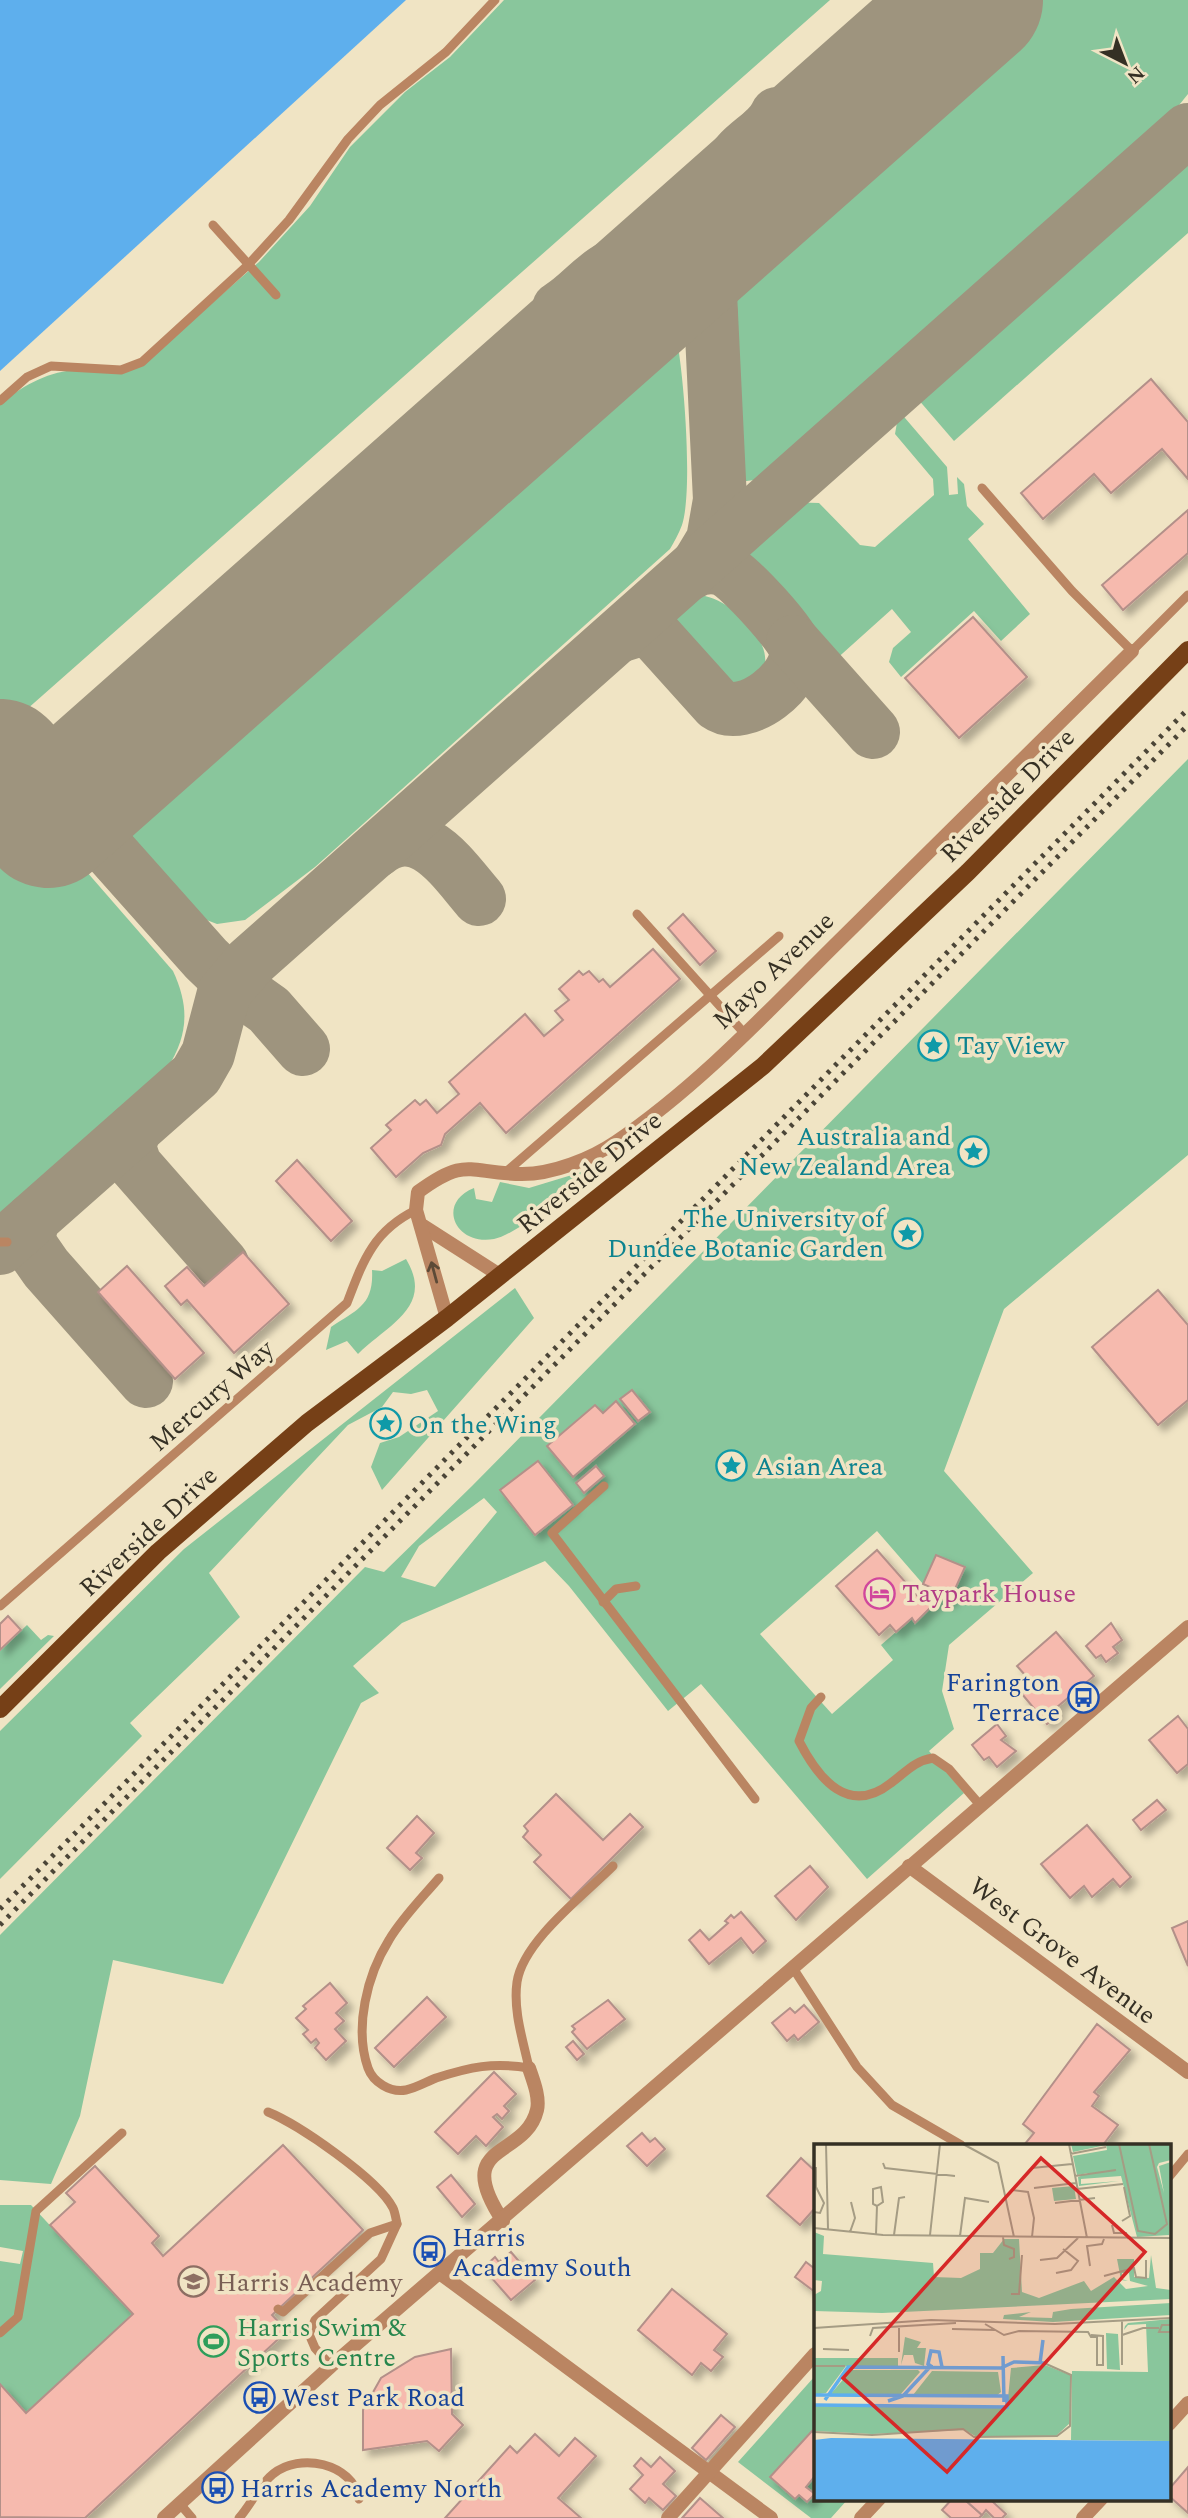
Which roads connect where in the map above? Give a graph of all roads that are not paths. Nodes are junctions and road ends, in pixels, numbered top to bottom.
1 (495, 0) edge
2 (213, 225) dead end
3 (248, 265) junction
4 (276, 296) dead end
5 (0, 401) edge
6 (982, 488) dead end
7 (1188, 596) edge
8 (1188, 650) edge
9 (1132, 651) junction
10 (637, 914) dead end
11 (779, 936) dead end
12 (710, 995) junction
13 (745, 1034) junction
14 (506, 1172) junction
15 (416, 1210) junction
16 (423, 1226) junction
17 (501, 1276) junction
18 (447, 1318) junction
19 (604, 1486) dead end
20 (636, 1586) dead end
21 (603, 1602) junction
22 (0, 1605) edge
23 (1188, 1627) edge
24 (821, 1697) dead end
25 (0, 1709) edge
26 (754, 1799) dead end
27 (980, 1805) junction
28 (613, 1866) dead end
29 (909, 1866) junction
30 (439, 1878) dead end
31 (793, 1968) junction
32 (529, 2067) junction
33 (1188, 2072) edge
34 (268, 2112) dead end
35 (122, 2133) dead end
36 (959, 2144) edge
37 (1188, 2154) edge
38 (1170, 2176) edge
39 (397, 2224) junction
40 (500, 2224) junction
41 (441, 2274) junction
42 (278, 2309) dead end
43 (0, 2333) edge
44 (814, 2355) edge
45 (331, 2366) junction
46 (1188, 2403) edge
47 (1170, 2423) edge
48 (709, 2472) junction
49 (359, 2499) dead end
50 (878, 2500) edge
51 (1100, 2500) edge
52 (180, 2504) junction
53 (164, 2518) edge
54 (192, 2518) edge
55 (239, 2518) edge
56 (668, 2518) edge
57 (771, 2518) edge
58 (861, 2518) edge
59 (1083, 2518) edge

1 - 3 lane
2 - 3 lane
3 - 4 lane
3 - 5 lane
6 - 9 lane
7 - 9 lane
8 - 17 main road, Riverside Drive
9 - 13 street, Mayo Avenue
10 - 12 lane
11 - 12 lane
12 - 13 lane
12 - 14 lane
13 - 14 street, Mayo Avenue
14 - 15 street, Mayo Avenue
15 - 16 street
15 - 22 lane, Mercury Way
16 - 17 street
18 -> 16 street
17 - 18 main road, Riverside Drive
18 - 25 main road, Riverside Drive
19 - 21 lane
20 - 21 lane
21 - 26 lane
23 - 27 street
24 - 27 lane
27 - 29 street
28 - 32 lane
29 - 31 street
29 - 33 street, West Grove Avenue
30 - 32 lane
31 - 36 lane
31 - 40 street
32 - 40 street
34 - 39 lane
35 - 43 lane
37 - 38 lane
39 - 42 lane
39 - 45 lane
40 - 41 street
41 - 45 street
41 - 48 street
44 - 48 street
45 - 52 street
46 - 47 street
48 - 56 street
48 - 57 street
49 - 55 lane
50 - 58 street
51 - 59 street
52 - 53 street
52 - 54 lane

